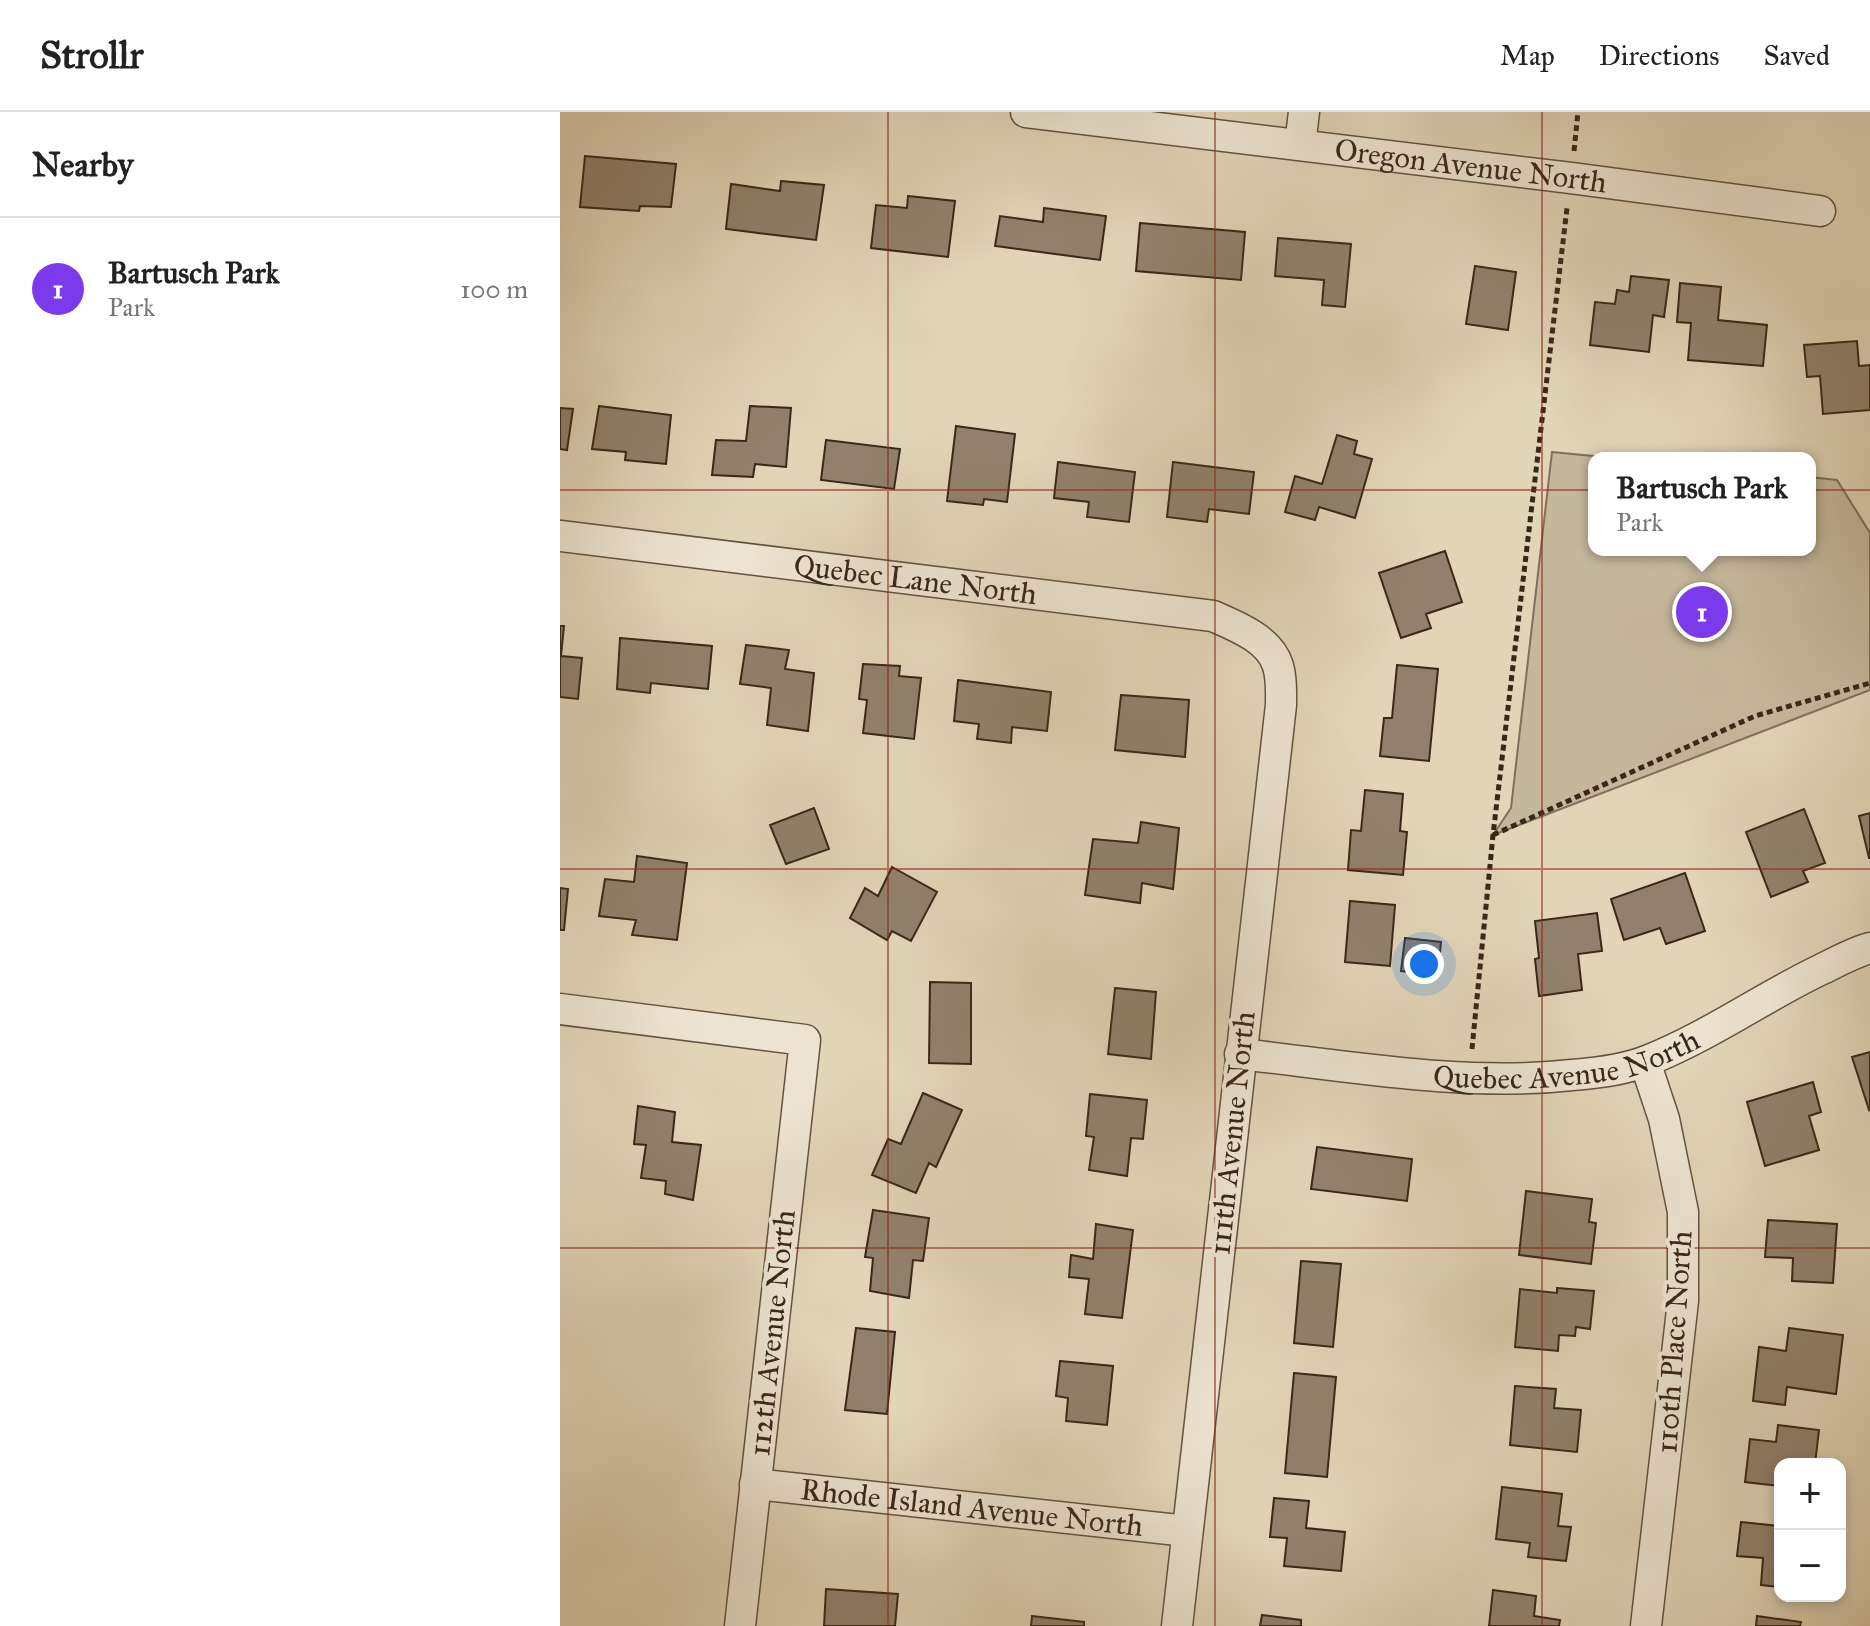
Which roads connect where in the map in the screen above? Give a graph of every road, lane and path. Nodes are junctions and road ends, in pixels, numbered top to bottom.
1 (1026, 112) edge
2 (1304, 112) edge
3 (1300, 145) junction
4 (1571, 178) junction
5 (1820, 211) dead end
6 (560, 536) edge
7 (1263, 644) joint
8 (1870, 683) edge
9 (1493, 835) junction
10 (1870, 948) edge
11 (560, 1009) edge
12 (1240, 1054) junction
13 (1645, 1062) junction
14 (1469, 1079) junction
15 (755, 1484) junction
16 (1187, 1531) junction
17 (740, 1626) edge
18 (1177, 1626) edge
19 (1646, 1626) edge

1 - 3 street, Oregon Avenue North
2 - 3 street
3 - 4 street, Oregon Avenue North
4 - 5 street, Oregon Avenue North
4 - 9 path
6 - 7 street, Quebec Lane North
7 - 12 street, 111th Avenue North
8 - 9 path
9 - 14 path
10 - 13 street, Quebec Avenue North
11 - 15 street, 112th Avenue North
12 - 14 street, Quebec Avenue North
12 - 16 street, 111th Avenue North
13 - 14 street, Quebec Avenue North
13 - 19 street, 110th Place North
15 - 16 street, Rhode Island Avenue North
15 - 17 street, 112th Avenue North
16 - 18 street, 111th Avenue North

